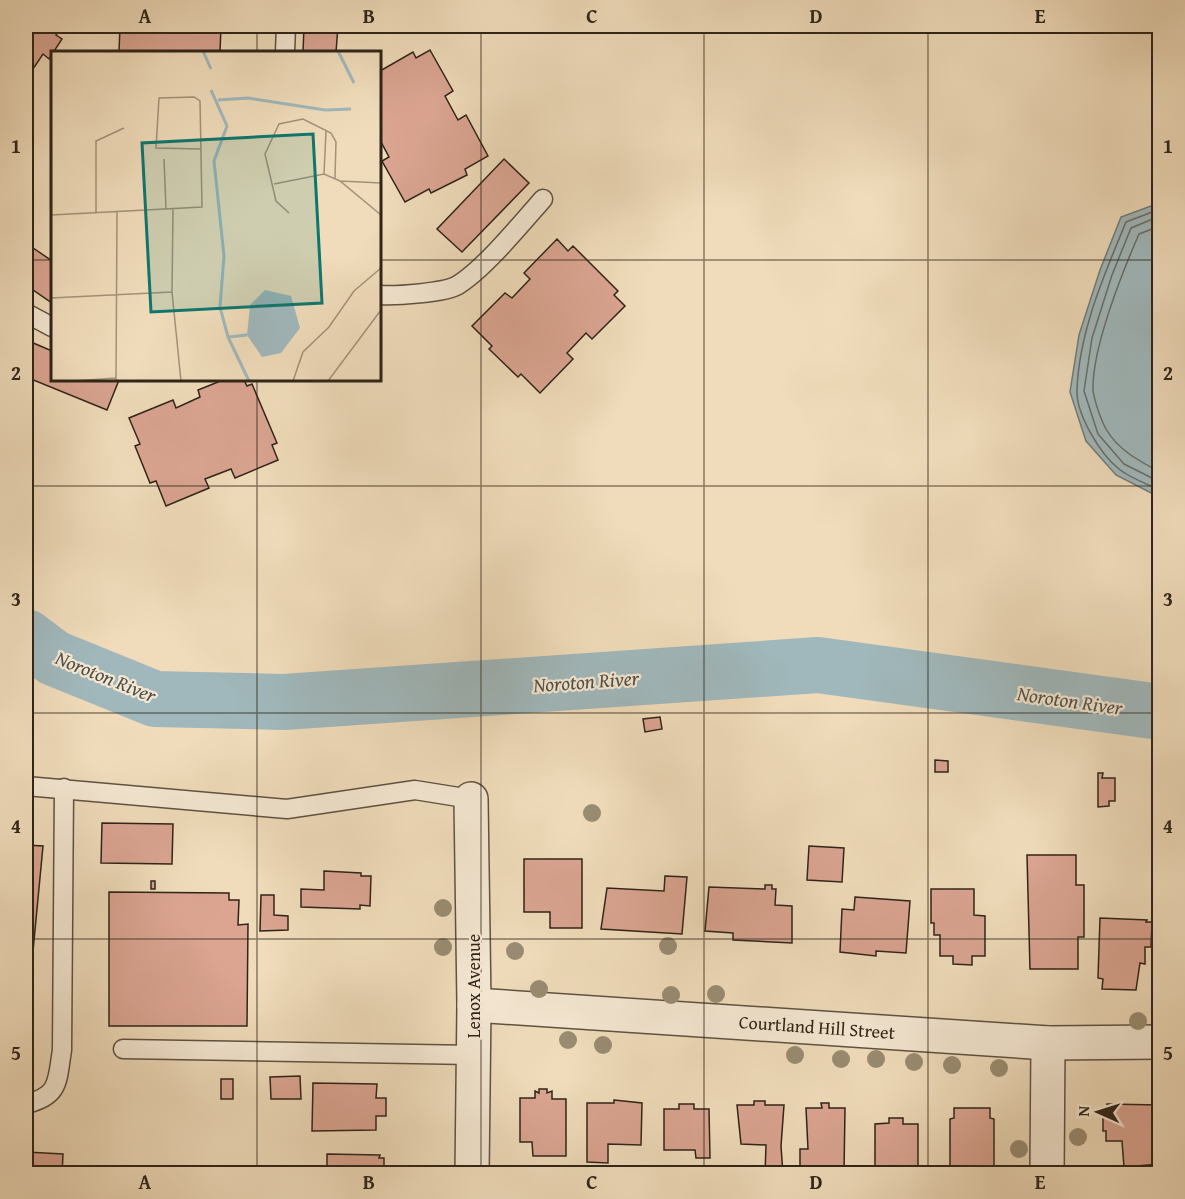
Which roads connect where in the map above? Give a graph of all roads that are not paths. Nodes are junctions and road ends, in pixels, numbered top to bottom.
1 (286, 26) edge
2 (285, 51) edge
3 (543, 199) dead end
4 (381, 295) edge
5 (26, 313) edge
6 (51, 326) edge
7 (26, 786) edge
8 (64, 788) junction
9 (471, 799) joint
10 (474, 1005) junction
11 (1160, 1042) edge
12 (1048, 1043) junction
13 (123, 1049) dead end
14 (473, 1055) junction
15 (26, 1104) edge
16 (472, 1173) edge
17 (1047, 1173) edge

1 - 2 lane
3 - 4 lane
5 - 6 lane
7 - 8 lane
8 - 9 lane
8 - 15 lane
9 - 10 street, Lenox Avenue
10 - 12 street, Courtland Hill Street
10 - 14 street, Lenox Avenue
11 - 12 street, Courtland Hill Street
12 - 17 street
13 - 14 lane
14 - 16 street, Lenox Avenue

